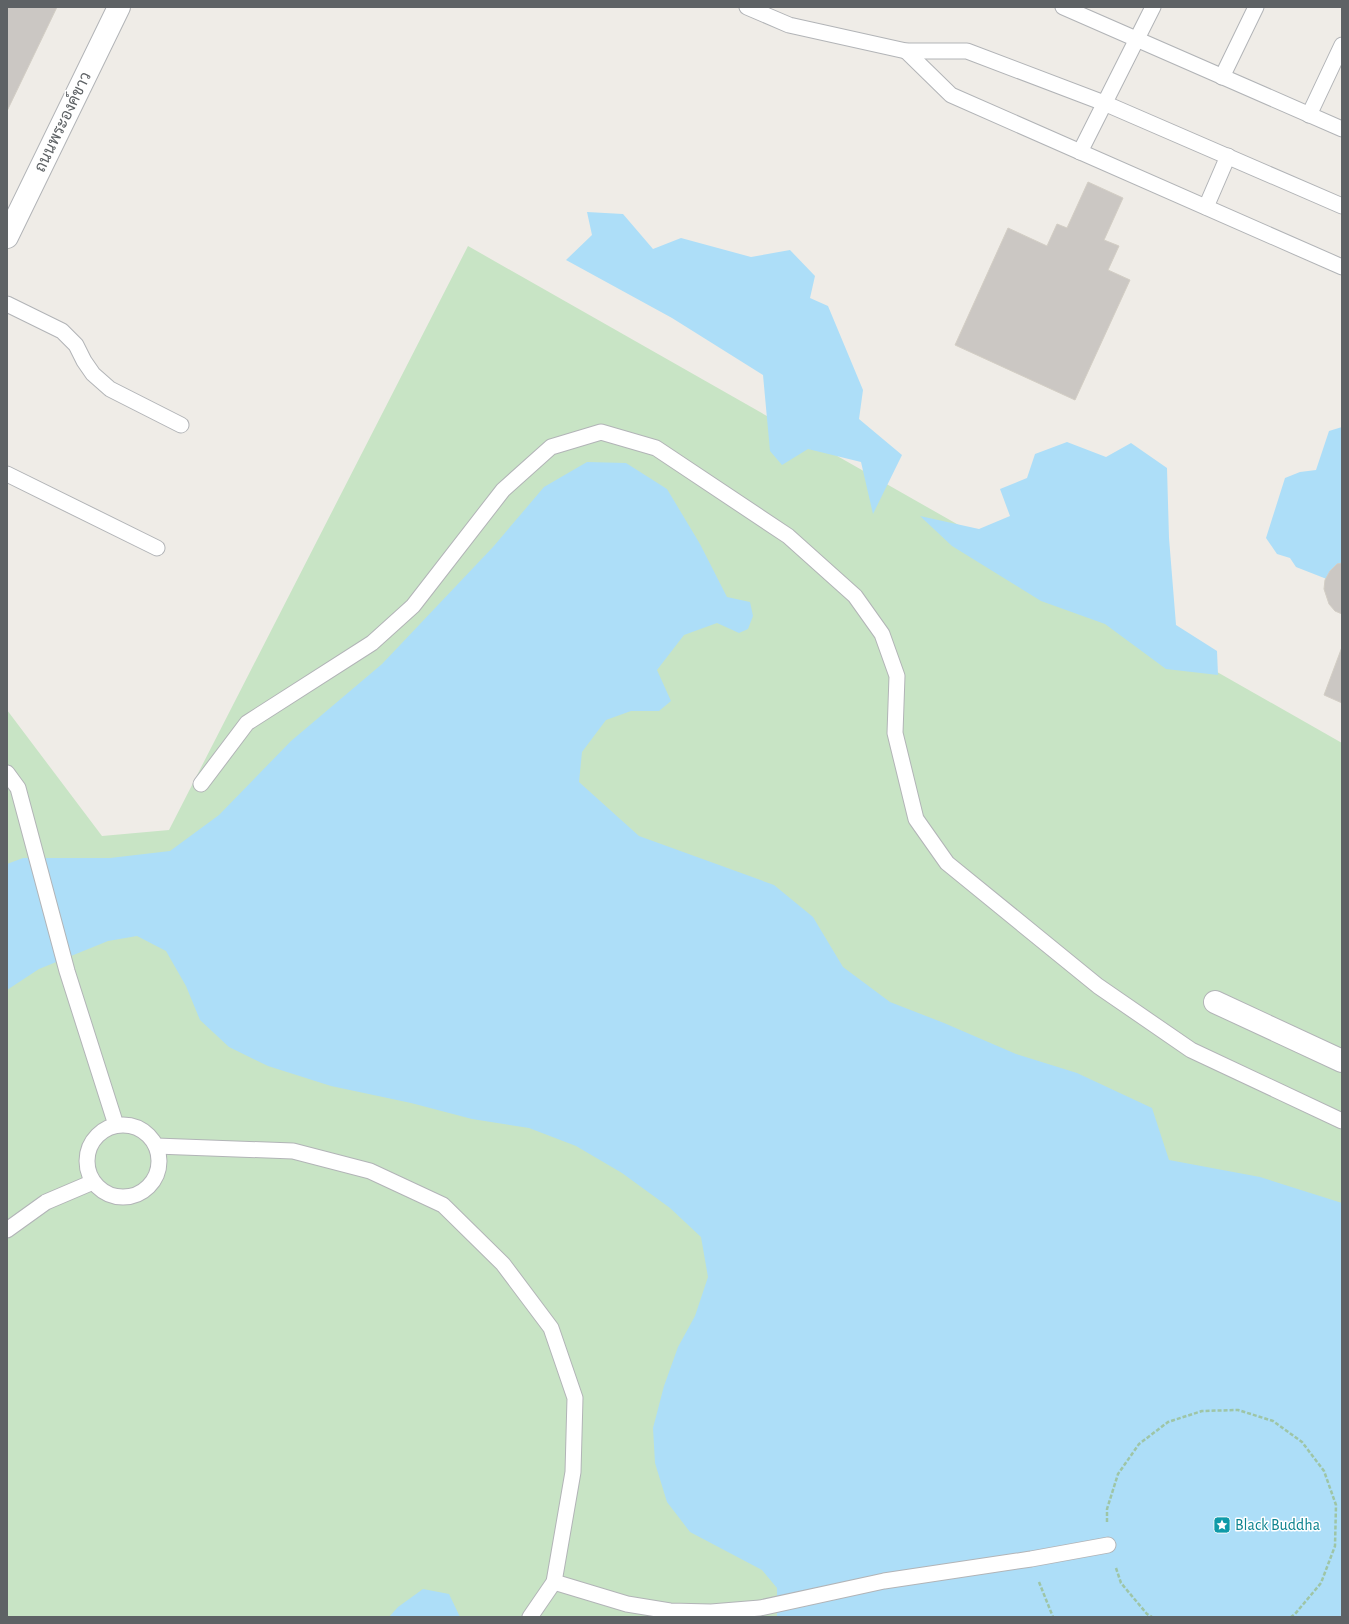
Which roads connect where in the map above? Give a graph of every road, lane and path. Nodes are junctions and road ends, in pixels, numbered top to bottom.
1 (119, 7) edge
2 (747, 7) edge
3 (1063, 7) edge
4 (1153, 7) edge
5 (1256, 7) edge
6 (1137, 39) junction
7 (1342, 45) edge
8 (906, 51) junction
9 (1222, 77) junction
10 (1104, 103) junction
11 (1309, 115) junction
12 (1342, 129) edge
13 (1080, 152) junction
14 (1228, 156) junction
15 (1342, 206) edge
16 (1206, 207) junction
17 (7, 237) edge
18 (1342, 266) edge
19 (7, 304) edge
20 (181, 425) dead end
21 (7, 474) edge
22 (157, 548) dead end
23 (7, 773) edge
24 (202, 784) dead end
25 (1215, 1002) dead end
26 (1342, 1061) edge
27 (1342, 1122) edge
28 (116, 1125) junction
29 (156, 1146) junction
30 (92, 1182) junction
31 (7, 1230) edge
32 (1108, 1545) junction
33 (1031, 1559) junction
34 (554, 1582) junction
35 (530, 1617) edge
36 (1053, 1617) edge
37 (1152, 1617) edge
38 (1291, 1617) edge

1 - 17 street, ถนนพระองค์ขาว
2 - 8 lane
3 - 6 lane
4 - 6 lane
5 - 9 lane
6 - 9 lane
6 - 10 lane
7 - 11 lane
8 - 10 lane
8 - 13 lane
9 - 11 lane
10 - 13 lane
10 - 14 lane
11 - 12 lane
13 - 16 lane
14 - 15 lane
14 - 16 lane
16 - 18 lane
19 - 20 lane
21 - 22 lane
23 - 28 lane
24 - 27 lane
25 - 26 street
28 - 29 lane
28 - 30 lane
29 - 30 lane
29 - 34 lane
30 - 31 lane
32 - 33 lane
32 - 37 path
32 - 38 path
33 - 34 lane
33 - 36 path
34 - 35 lane

